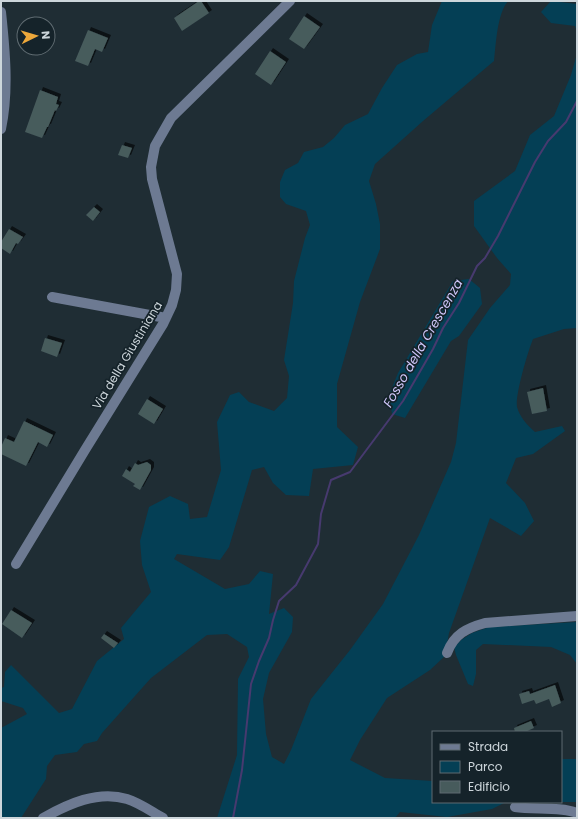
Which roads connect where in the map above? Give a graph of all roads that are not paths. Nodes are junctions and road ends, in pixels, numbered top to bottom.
1 (290, 1) edge
2 (1, 12) edge
3 (1, 129) edge
4 (52, 297) dead end
5 (166, 318) junction
6 (16, 564) dead end
7 (577, 616) edge
8 (447, 653) dead end
9 (515, 807) dead end
10 (577, 813) edge
11 (43, 818) edge
12 (163, 818) edge

1 - 5 street, Via della Giustiniana
2 - 3 street
4 - 5 street
5 - 6 street, Via della Giustiniana
7 - 8 street
9 - 10 street
11 - 12 street

